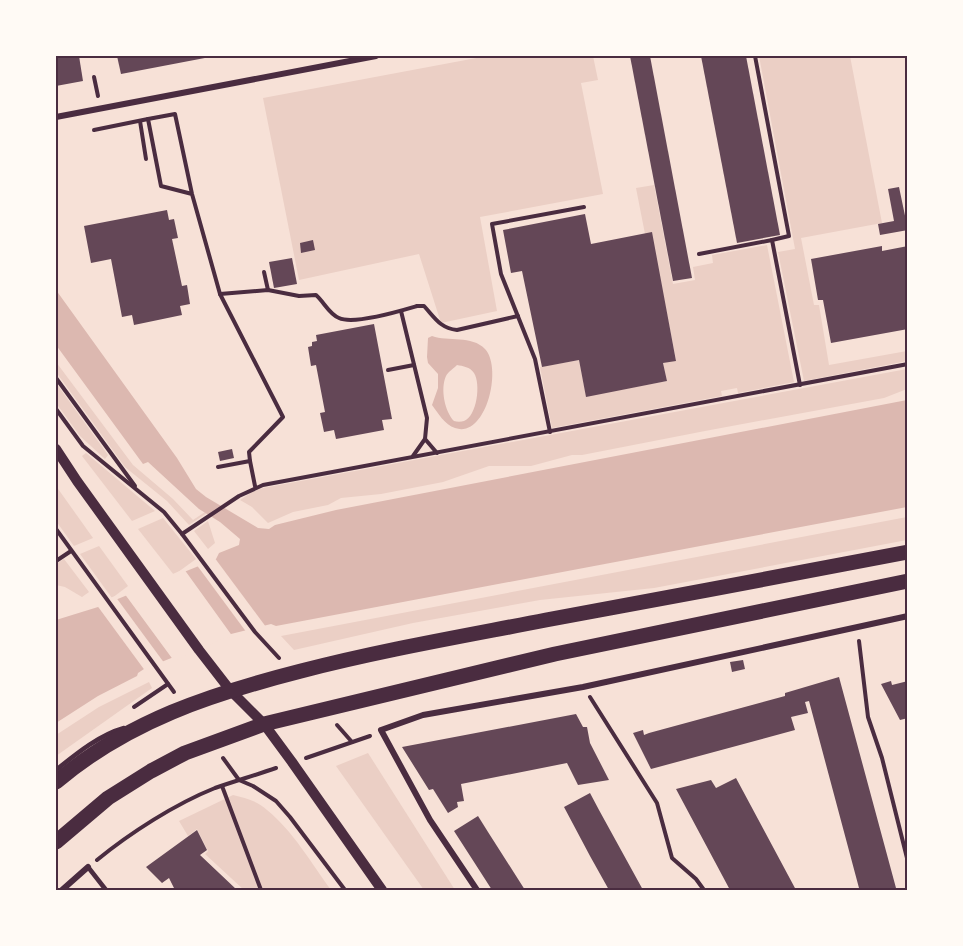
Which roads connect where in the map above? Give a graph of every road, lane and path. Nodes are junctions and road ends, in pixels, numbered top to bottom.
1 (376, 56) edge
2 (755, 56) edge
3 (56, 117) edge
4 (148, 119) junction
5 (140, 121) junction
6 (94, 130) dead end
7 (147, 159) dead end
8 (192, 194) junction
9 (584, 207) dead end
10 (772, 240) junction
11 (699, 254) dead end
12 (264, 272) dead end
13 (268, 290) junction
14 (220, 294) junction
15 (401, 311) junction
16 (518, 316) junction
17 (908, 364) edge
18 (414, 365) junction
19 (388, 370) dead end
20 (56, 378) edge
21 (800, 385) junction
22 (56, 409) edge
23 (550, 432) junction
24 (425, 439) junction
25 (56, 448) edge
26 (437, 453) junction
27 (412, 457) junction
28 (250, 461) junction
29 (218, 467) dead end
30 (255, 486) junction
31 (139, 491) junction
32 (56, 529) edge
33 (182, 534) junction
34 (71, 551) junction
35 (908, 552) edge
36 (56, 561) edge
37 (908, 581) edge
38 (908, 616) edge
39 (857, 628) junction
40 (255, 632) dead end
41 (157, 668) dead end
42 (168, 684) dead end
43 (583, 687) junction
44 (230, 690) junction
45 (132, 708) dead end
46 (147, 722) junction
47 (264, 724) junction
48 (381, 730) junction
49 (292, 762) junction
50 (56, 770) edge
51 (239, 780) junction
52 (56, 782) edge
53 (222, 786) junction
54 (56, 842) edge
55 (908, 862) edge
56 (88, 867) junction
57 (344, 890) edge
58 (62, 891) edge
59 (106, 891) edge
60 (261, 891) edge
61 (382, 891) edge
62 (477, 891) edge
63 (704, 891) edge

1 - 3 street
2 - 10 path
4 - 5 path
4 - 8 path
4 - 8 path
5 - 6 path
5 - 7 path
8 - 14 path
9 - 16 path
10 - 11 path
10 - 21 path
12 - 13 path
13 - 14 path
13 - 15 path
14 - 28 path
15 - 16 path
15 - 18 path
16 - 23 path
17 - 21 path
18 - 19 path
18 - 24 path
20 - 31 path
21 - 23 path
22 - 31 path
23 - 26 path
24 - 26 path
24 - 27 path
25 - 44 street
26 - 27 path
27 - 30 path
28 - 29 path
28 - 30 path
30 - 33 path
31 - 33 path
32 - 34 path
33 - 40 path
34 - 36 path
34 - 41 path
35 - 44 main road
37 - 47 main road
38 - 39 street
39 - 43 street
39 - 55 path
42 - 45 path
43 - 48 street
43 - 63 path
44 - 46 main road
44 - 47 street
46 - 50 lane
46 - 52 main road
47 - 49 street
47 - 54 main road
48 - 49 path
48 - 62 street
49 - 51 path
49 - 61 street
51 - 53 path
51 - 57 path
53 - 56 path
53 - 60 path
56 - 58 street
56 - 59 lane

